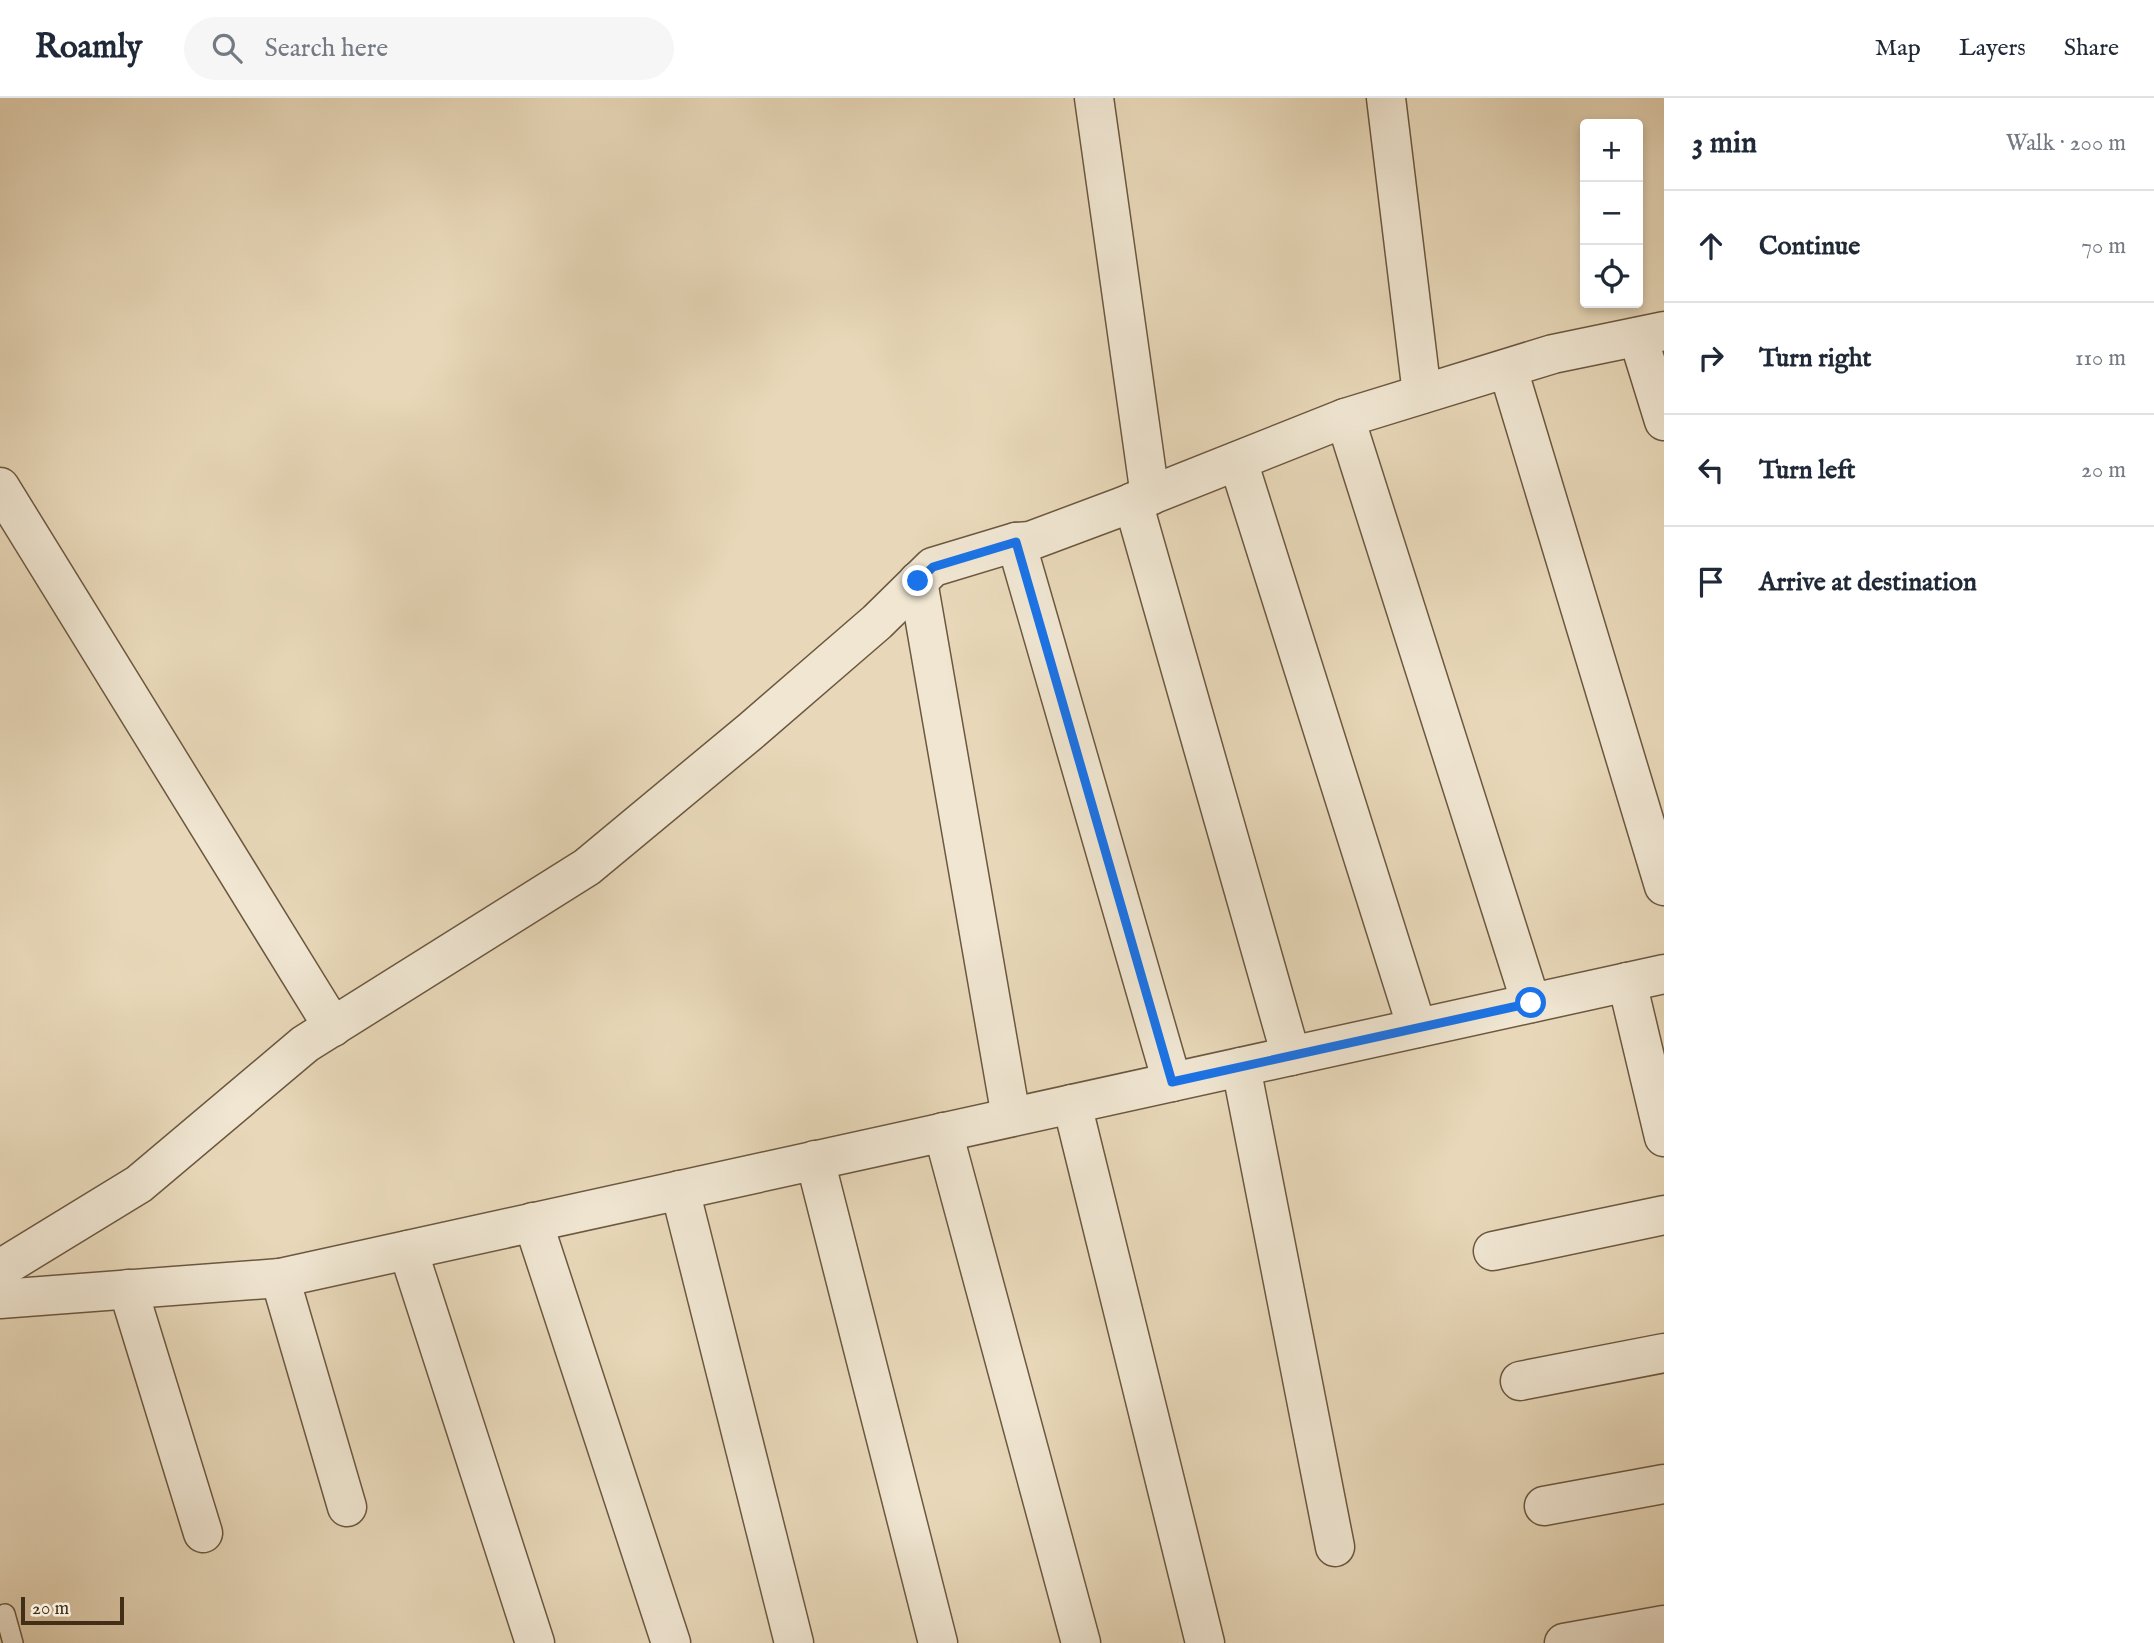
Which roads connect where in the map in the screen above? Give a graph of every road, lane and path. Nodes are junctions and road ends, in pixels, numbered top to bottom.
1 (1094, 98) edge
2 (1387, 98) edge
3 (1651, 334) edge
4 (1508, 369) junction
5 (1422, 394) junction
6 (1345, 418) junction
7 (1664, 421) edge
8 (1238, 461) junction
9 (0, 487) edge
10 (1142, 499) junction
11 (1016, 542) junction
12 (918, 581) junction
13 (1664, 886) edge
14 (1664, 974) edge
15 (1627, 982) junction
16 (1531, 1003) junction
17 (333, 1027) junction
18 (1417, 1028) junction
19 (1291, 1056) junction
20 (1241, 1067) junction
21 (1172, 1082) junction
22 (1072, 1104) junction
23 (1011, 1117) junction
24 (943, 1132) junction
25 (1664, 1137) edge
26 (816, 1160) junction
27 (680, 1190) junction
28 (1664, 1215) edge
29 (533, 1223) junction
30 (408, 1250) junction
31 (1493, 1251) dead end
32 (0, 1269) edge
33 (279, 1278) junction
34 (128, 1289) junction
35 (0, 1299) edge
36 (1664, 1353) edge
37 (1520, 1381) dead end
38 (1664, 1484) edge
39 (1544, 1506) dead end
40 (347, 1507) dead end
41 (203, 1533) dead end
42 (1335, 1547) dead end
43 (5, 1614) dead end
44 (1664, 1625) edge
45 (13, 1643) edge
46 (535, 1643) edge
47 (671, 1643) edge
48 (793, 1643) edge
49 (938, 1643) edge
50 (1081, 1643) edge
51 (1205, 1643) edge
52 (1564, 1643) edge

1 - 10 street
2 - 5 street
3 - 4 street
3 - 7 street
4 - 5 street
4 - 13 street
5 - 6 street
6 - 8 street
6 - 16 street
8 - 10 street
8 - 18 street
9 - 17 street
10 - 11 street
10 - 19 street
11 - 12 street
11 - 21 street
12 - 17 street
12 - 23 street
14 - 15 street
15 - 16 street
15 - 25 street
16 - 18 street
17 - 32 street
18 - 19 street
19 - 20 street
20 - 21 street
20 - 42 street
21 - 22 street
22 - 23 street
22 - 51 street
23 - 24 street
24 - 26 street
24 - 50 street
26 - 27 street
26 - 49 street
27 - 29 street
27 - 48 street
28 - 31 street
29 - 30 street
29 - 47 street
30 - 33 street
30 - 46 street
33 - 34 street
33 - 40 street
34 - 35 street
34 - 41 street
36 - 37 street
38 - 39 street
43 - 45 lane
44 - 52 street

